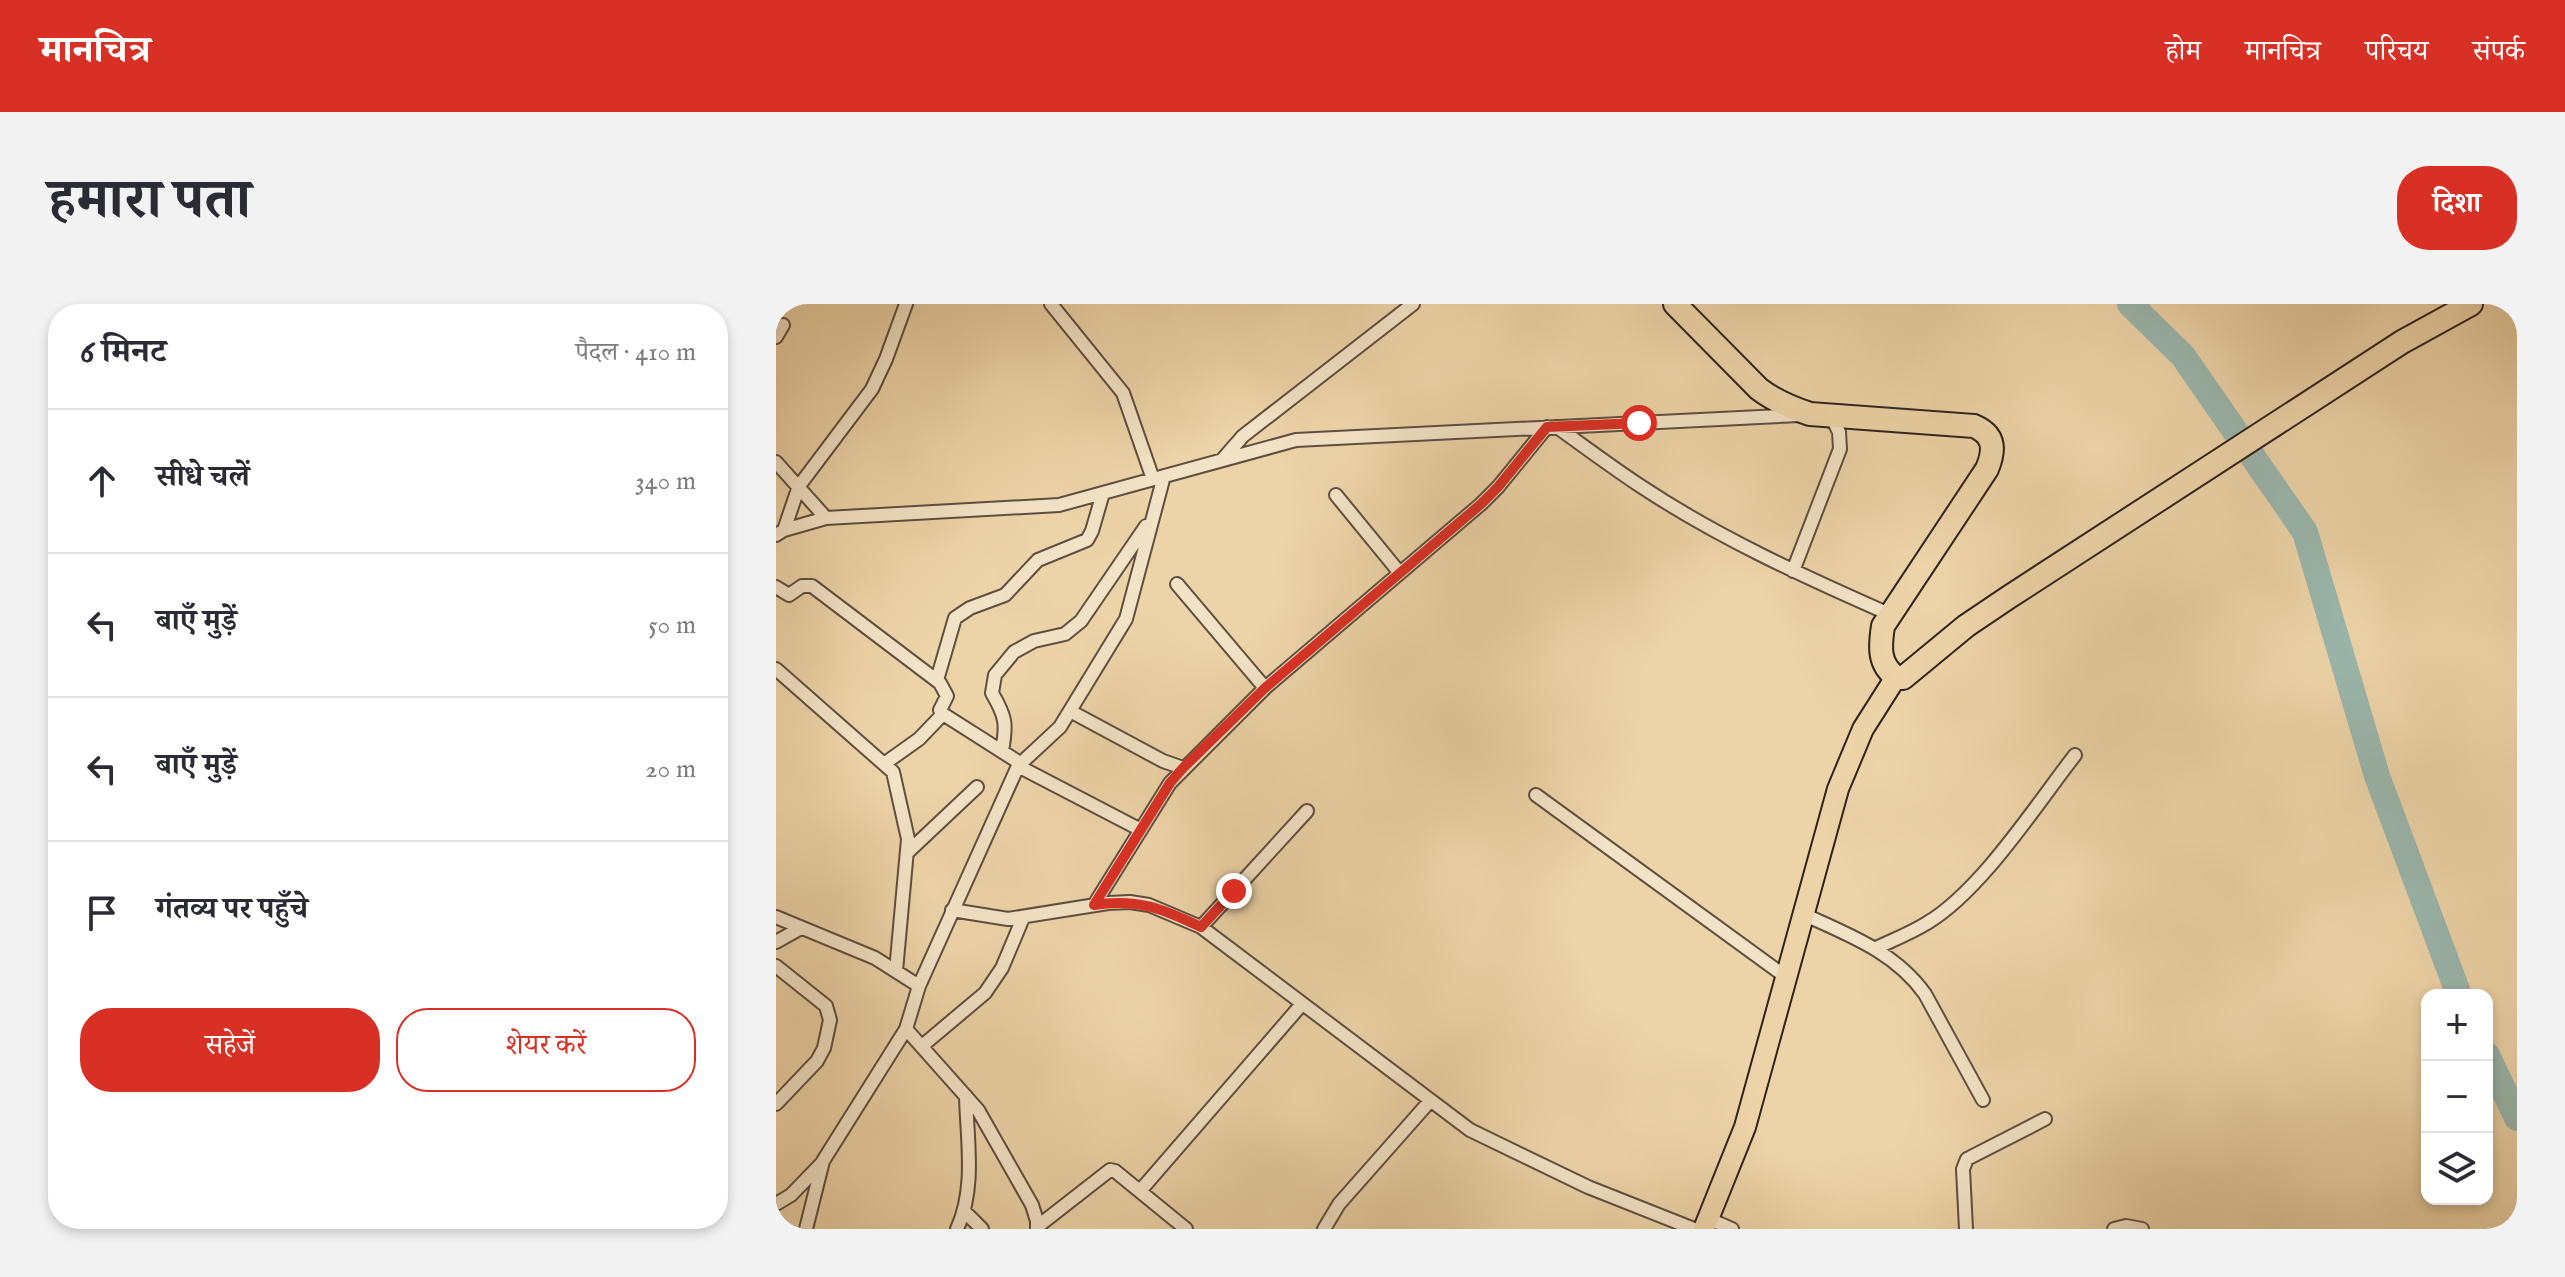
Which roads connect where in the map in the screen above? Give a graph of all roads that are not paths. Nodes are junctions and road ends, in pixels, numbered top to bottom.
1 (906, 304) edge
2 (1051, 304) edge
3 (1413, 304) edge
4 (1675, 304) edge
5 (2471, 304) edge
6 (783, 325) dead end
7 (776, 337) edge
8 (1820, 415) junction
9 (1552, 427) junction
10 (1222, 460) junction
11 (776, 462) edge
12 (1158, 478) junction
13 (799, 486) junction
14 (1103, 493) junction
15 (1336, 495) dead end
16 (1153, 517) junction
17 (826, 518) junction
18 (780, 533) edge
19 (1793, 571) junction
20 (1399, 572) junction
21 (1177, 584) dead end
22 (776, 587) edge
23 (1889, 614) junction
24 (776, 669) edge
25 (1896, 677) junction
26 (937, 680) junction
27 (1265, 688) junction
28 (1070, 711) junction
29 (943, 714) junction
30 (1002, 751) junction
31 (2075, 755) dead end
32 (884, 764) junction
33 (1019, 764) junction
34 (1183, 768) junction
35 (977, 787) dead end
36 (1536, 795) dead end
37 (1307, 811) dead end
38 (1141, 830) junction
39 (907, 853) junction
40 (1094, 905) junction
41 (952, 910) junction
42 (1803, 914) junction
43 (776, 917) edge
44 (1023, 918) junction
45 (1201, 927) junction
46 (801, 928) junction
47 (776, 942) edge
48 (1876, 948) junction
49 (776, 966) edge
50 (896, 971) junction
51 (1786, 977) junction
52 (919, 986) junction
53 (1302, 1004) junction
54 (906, 1029) junction
55 (922, 1046) junction
56 (966, 1096) junction
57 (1983, 1100) dead end
58 (1430, 1101) junction
59 (776, 1104) edge
60 (2045, 1119) dead end
61 (823, 1161) junction
62 (1140, 1191) junction
63 (776, 1204) edge
64 (965, 1212) junction
65 (1702, 1226) edge
66 (1037, 1228) edge
67 (806, 1229) edge
68 (957, 1229) edge
69 (982, 1229) edge
70 (1186, 1229) edge
71 (1324, 1229) edge
72 (1732, 1229) edge
73 (1966, 1229) edge
74 (2114, 1229) edge
75 (2142, 1229) edge

1 - 13 street
2 - 12 street
3 - 10 street
4 - 8 highway
5 - 25 highway
6 - 7 street
8 - 9 street
8 - 19 street
8 - 23 highway
9 - 10 street
9 - 19 street
9 - 20 street
10 - 12 street
11 - 13 street
12 - 14 street
12 - 16 street
13 - 17 street
13 - 18 street
14 - 17 street
14 - 26 street
15 - 20 street
16 - 28 street
16 - 30 street
17 - 18 street
19 - 23 street
20 - 27 street
21 - 27 street
22 - 26 street
23 - 25 highway
24 - 32 street
25 - 42 main road
26 - 29 street
27 - 34 street
28 - 33 street
28 - 34 street
29 - 30 street
29 - 32 street
30 - 33 street
31 - 48 street
32 - 39 street
33 - 38 street
33 - 41 street
34 - 38 street
35 - 39 street
36 - 51 street
37 - 45 street
38 - 40 street
39 - 50 street
40 - 44 street
40 - 45 street
41 - 44 street
41 - 52 street
42 - 48 street
42 - 51 main road
43 - 46 street
44 - 55 street
45 - 53 street
46 - 47 street
46 - 50 street
48 - 57 street
49 - 59 street
50 - 52 street
51 - 65 main road
52 - 54 street
53 - 58 street
53 - 62 street
54 - 55 street
54 - 61 street
55 - 56 street
56 - 64 street
56 - 66 street
58 - 65 street
58 - 71 street
60 - 73 street
61 - 63 street
61 - 67 street
62 - 66 street
62 - 70 street
64 - 68 street
64 - 69 street
65 - 72 street
74 - 75 street

